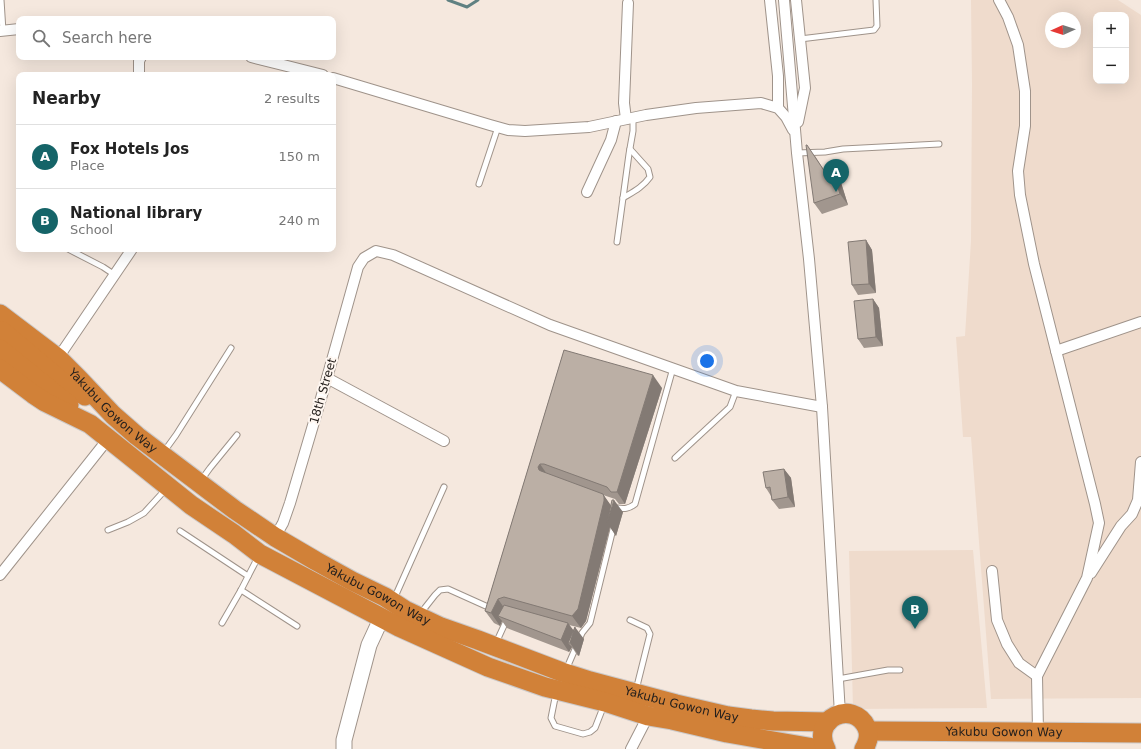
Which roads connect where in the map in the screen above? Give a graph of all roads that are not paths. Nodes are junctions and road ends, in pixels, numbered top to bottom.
1 (1, 0) edge
2 (770, 0) edge
3 (784, 0) edge
4 (796, 0) edge
5 (876, 0) edge
6 (999, 0) edge
7 (628, 3) dead end
8 (16, 29) edge
9 (1, 31) edge
10 (800, 39) junction
11 (139, 60) edge
12 (263, 60) edge
13 (139, 72) edge
14 (311, 72) edge
15 (336, 79) edge
16 (778, 108) junction
17 (630, 118) junction
18 (616, 121) junction
19 (498, 127) junction
20 (796, 133) junction
21 (939, 144) dead end
22 (630, 149) junction
23 (797, 152) junction
24 (479, 184) dead end
25 (587, 192) dead end
26 (623, 198) junction
27 (617, 242) dead end
28 (74, 252) edge
29 (130, 252) edge
30 (115, 275) junction
31 (0, 311) edge
32 (0, 314) edge
33 (1141, 322) edge
34 (8, 328) edge
35 (0, 348) edge
36 (231, 348) dead end
37 (1056, 351) junction
38 (58, 358) junction
39 (673, 368) junction
40 (0, 369) edge
41 (327, 378) junction
42 (736, 391) junction
43 (822, 407) junction
44 (113, 415) junction
45 (90, 424) junction
46 (237, 435) dead end
47 (108, 439) junction
48 (444, 441) dead end
49 (162, 455) junction
50 (675, 458) dead end
51 (1141, 462) edge
52 (199, 484) junction
53 (168, 487) junction
54 (444, 487) dead end
55 (1140, 487) edge
56 (617, 514) dead end
57 (615, 522) dead end
58 (108, 530) dead end
59 (180, 531) dead end
60 (275, 537) junction
61 (260, 554) junction
62 (992, 571) dead end
63 (0, 575) edge
64 (248, 576) junction
65 (1087, 578) junction
66 (241, 590) junction
67 (392, 602) junction
68 (488, 607) edge
69 (510, 614) edge
70 (418, 616) junction
71 (381, 619) junction
72 (630, 620) dead end
73 (222, 623) dead end
74 (297, 626) dead end
75 (574, 631) edge
76 (582, 633) junction
77 (495, 646) junction
78 (900, 670) dead end
79 (1037, 676) junction
80 (838, 679) junction
81 (561, 682) junction
82 (635, 693) junction
83 (605, 702) junction
84 (648, 716) junction
85 (834, 718) junction
86 (868, 731) junction
87 (1038, 732) junction
88 (1141, 733) edge
89 (344, 749) edge
90 (631, 749) edge
91 (820, 749) edge
92 (826, 749) edge
93 (864, 749) edge

1 - 9 lane
2 - 16 street
3 - 20 street
4 - 10 street
5 - 10 lane
6 - 37 street
7 - 17 street
8 - 9 street
10 - 20 street
11 - 13 street
12 - 14 street
15 - 19 street
16 - 17 street
16 - 20 street
17 - 18 street
17 - 22 lane
18 - 19 street
18 - 25 street
19 - 24 lane
20 - 23 street
21 - 23 lane
22 - 26 lane
22 - 26 lane
23 - 43 street
26 - 27 lane
28 - 30 lane
29 - 30 street
30 - 38 street
31 - 34 highway
32 - 34 highway, Yakubu Gowon Way
33 - 37 street
34 - 38 highway, Yakubu Gowon Way
34 - 44 highway
35 - 45 highway
36 - 49 lane
37 - 65 street
38 - 44 highway, Yakubu Gowon Way
39 - 41 street, 18th Street
39 - 42 street
39 - 56 lane
40 - 45 highway, Yakubu Gowon Way
41 - 48 street
41 - 60 street, 18th Street
42 - 43 street
42 - 50 lane
43 - 80 street
44 - 49 highway, Yakubu Gowon Way
45 - 47 highway, Yakubu Gowon Way
46 - 52 lane
47 - 53 highway, Yakubu Gowon Way
47 - 63 street
49 - 52 highway, Yakubu Gowon Way
51 - 55 street
52 - 60 highway, Yakubu Gowon Way
53 - 58 lane
53 - 61 highway, Yakubu Gowon Way
54 - 67 lane
55 - 65 street
57 - 76 lane
59 - 64 lane
60 - 67 highway, Yakubu Gowon Way
61 - 64 lane
61 - 71 highway, Yakubu Gowon Way
62 - 79 street
64 - 66 lane
65 - 79 street
66 - 73 lane
66 - 74 lane
67 - 70 highway, Yakubu Gowon Way
68 - 70 lane
69 - 77 lane
70 - 77 highway, Yakubu Gowon Way
71 - 81 highway, Yakubu Gowon Way
71 - 89 street
72 - 82 lane
75 - 76 lane
76 - 81 lane
77 - 81 highway, Yakubu Gowon Way
78 - 80 lane
79 - 87 street
80 - 85 street
81 - 82 highway, Yakubu Gowon Way
81 - 83 highway, Yakubu Gowon Way
81 - 83 lane
82 - 85 highway, Yakubu Gowon Way
83 - 84 highway, Yakubu Gowon Way
84 - 90 street
84 - 91 highway, Yakubu Gowon Way
85 - 86 highway, Yakubu Gowon Way
85 - 92 highway
86 - 87 highway, Yakubu Gowon Way
86 - 93 highway
87 - 88 highway, Yakubu Gowon Way

